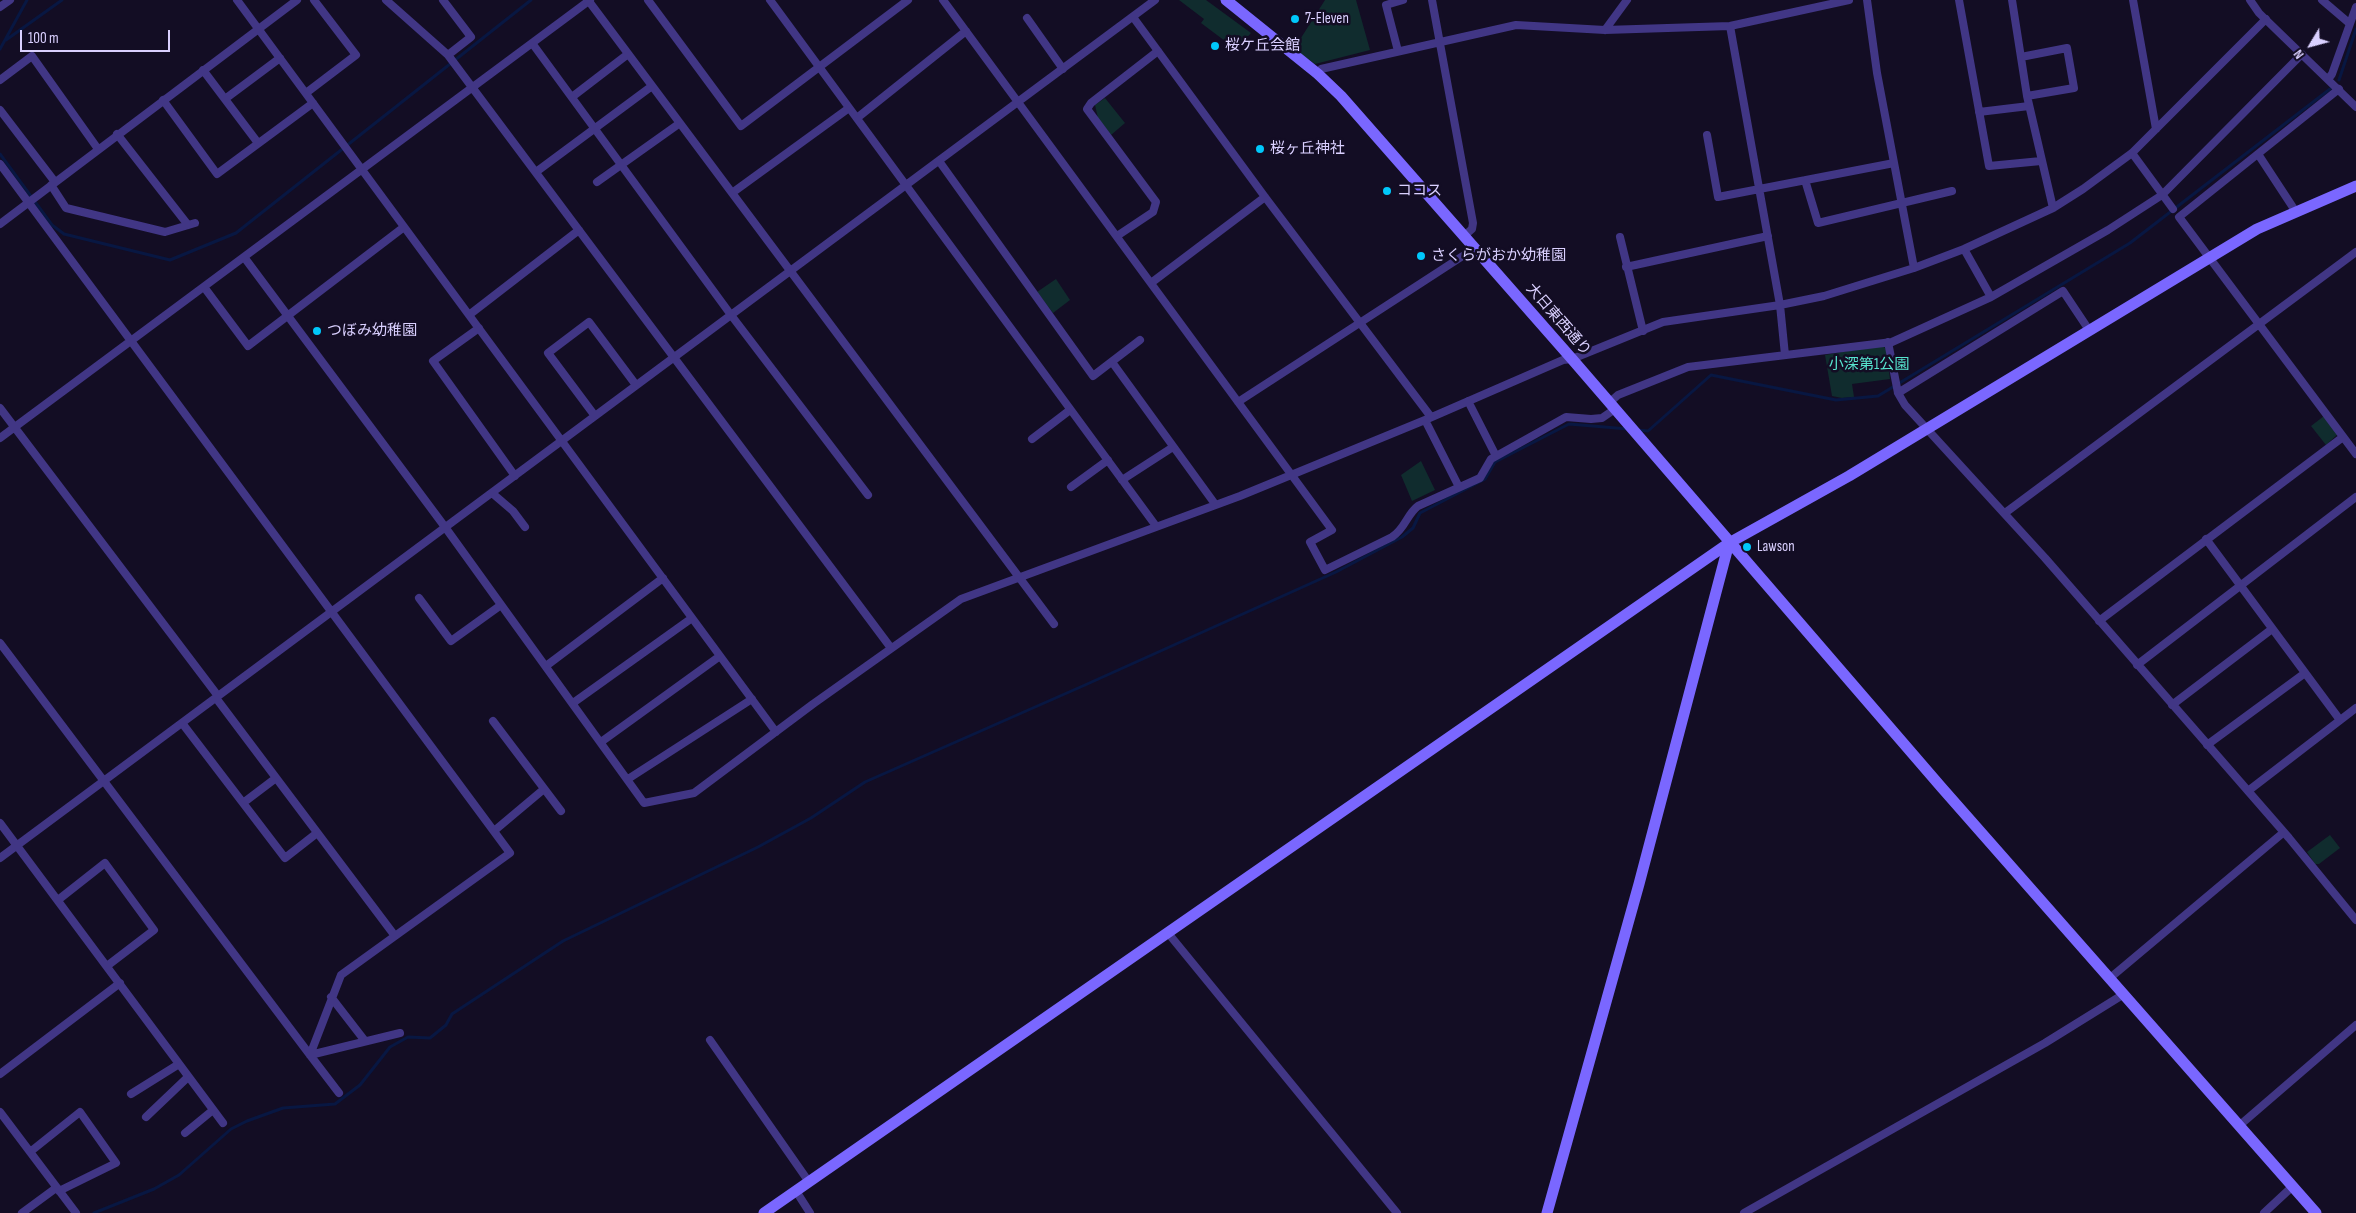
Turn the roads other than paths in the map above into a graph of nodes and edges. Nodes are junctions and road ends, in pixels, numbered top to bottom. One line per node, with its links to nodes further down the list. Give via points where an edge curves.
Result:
1 (10, 0): 24 (street)
2 (237, 0): 31 (street)
3 (297, 0): 31 (street)
4 (314, 0): 52 (street, via 356,55)
5 (386, 0): 40 (street)
6 (443, 0): 40 (street, via 471,37)
7 (589, 0): 35 (street); 38 (street)
8 (648, 0): 43 (street, via 741,126)
9 (770, 0): 43 (street)
10 (908, 0): 43 (street)
11 (943, 0): 33 (street)
12 (1155, 0): 26 (street)
13 (1226, 0): 46 (street, 大日東西通り)
14 (1403, 0): 37 (street, via 1386,5)
15 (1432, 0): 34 (street)
16 (1627, 0): 32 (street)
17 (1849, 0): 30 (street)
18 (1867, 0): 76 (street)
19 (1958, 0): 63 (street)
20 (2012, 0): 41 (street)
21 (2132, 0): 67 (street)
22 (2322, 0): 29 (street)
23 (2253, 1): 28 (street)
24 (0, 6)
25 (2356, 7): 29 (street)
26 (1133, 17): 36 (street); 44 (street)
27 (1027, 18): 44 (street)
28 (2266, 19): 39 (street); 67 (street)
29 (2349, 23): 47 (street)
30 (1730, 26): 32 (street); 86 (street)
31 (258, 29): 42 (street); 45 (street)
32 (1605, 30): 34 (street, via 1516,25)
33 (966, 31): 57 (street); 64 (street)
34 (1440, 41): 37 (street); 100 (street, via 1473,223 1472,229)
35 (532, 43): 50 (street); 54 (street)
36 (1158, 51): 90 (street); 99 (street, via 1087,109 1156,202 1153,212)
37 (1398, 51): 46 (street, via 1321,69)
38 (628, 54): 49 (street); 54 (street)
39 (2302, 54): 47 (street); 89 (street)
40 (448, 55): 50 (street)
41 (2021, 57): 53 (street); 53 (street, via 2067,48 2074,88)
42 (280, 58): 52 (street); 55 (street)
43 (819, 67): 61 (street)
44 (1062, 69): 57 (street)
45 (203, 70): 55 (street); 56 (street)
46 (1318, 74): 100 (street, 大日東西通り)
47 (2328, 78): 51 (street)
48 (0, 80): 71 (street, via 32,56)
49 (652, 86): 65 (street); 66 (street)
50 (472, 87): 79 (street); 80 (street)
51 (2339, 89): 60 (street); 73 (street)
52 (306, 94): 58 (street)
53 (2027, 96): 59 (street)
54 (572, 97): 66 (street)
55 (225, 99): 70 (street)
56 (163, 100): 68 (street); 70 (street, via 217,174)
57 (1018, 102): 74 (street); 99 (street)
58 (313, 103): 70 (street); 79 (street)
59 (2029, 106): 63 (street); 75 (street)
60 (2356, 107)
61 (849, 108): 64 (street); 88 (street)
62 (0, 110): 83 (street)
63 (1979, 112): 75 (street, via 1989,166)
64 (857, 118): 84 (street)
65 (680, 123): 78 (street); 88 (street)
66 (595, 128): 78 (street); 80 (street)
67 (2156, 129): 72 (street)
68 (117, 134): 71 (street); 83 (street, via 191,224 165,232 66,208)
69 (1707, 135): 86 (street, via 1718,197)
70 (258, 143)
71 (98, 149): 83 (street)
72 (2132, 153): 89 (street); 93 (street)
73 (2258, 154): 95 (street); 107 (street, via 2179,217)
74 (939, 161): 84 (street); 129 (street, via 1093,376)
75 (2041, 161): 93 (street)
76 (1894, 163): 81 (street); 92 (street)
77 (0, 164): 91 (street)
78 (621, 165): 82 (street); 116 (street)
79 (362, 169): 97 (street); 106 (street)
80 (536, 172): 98 (street)
81 (1805, 180): 86 (street); 92 (street, via 1818,222)
82 (597, 182)
83 (53, 184): 91 (street)
84 (906, 185): 110 (street); 136 (street)
85 (2356, 186): 95 (street)
86 (1760, 188): 101 (street)
87 (1952, 191): 92 (street)
88 (732, 193): 110 (street)
89 (2162, 195): 94 (street); 113 (street)
90 (1265, 198): 111 (street); 118 (street)
91 (32, 201): 96 (street); 124 (street)
92 (1902, 203): 109 (street)
93 (2053, 208): 104 (street)
94 (2173, 209)
95 (2296, 212): 107 (street, via 2257,229)
96 (0, 224)
97 (404, 227): 115 (street); 117 (street)
98 (579, 230): 115 (street); 127 (street)
99 (1117, 236): 111 (street)
100 (1464, 236): 103 (street, 大日東西通り)
101 (1768, 236): 108 (street); 114 (street)
102 (1620, 237): 108 (street)
103 (1476, 248): 118 (street); 128 (street, 大日東西通り)
104 (1964, 249): 109 (street); 113 (street)
105 (2356, 252): 119 (street)
106 (244, 257): 112 (street); 117 (street)
107 (2208, 258): 119 (street); 121 (street)
108 (1626, 267): 122 (street)
109 (1914, 268): 114 (street, via 1824,296)
110 (790, 271): 116 (street); 164 (street)
111 (1151, 283): 133 (street)
112 (204, 287): 117 (street, via 248,346); 124 (street)
113 (1991, 297): 125 (street)
114 (1780, 305): 122 (street, via 1663,322); 126 (street)
115 (469, 315): 120 (street)
116 (731, 315): 127 (street); 155 (street)
117 (288, 316): 160 (street)
118 (1361, 323): 133 (street); 138 (street)
119 (2258, 324): 141 (street); 158 (street)
120 (478, 328): 144 (street); 150 (street, via 433,361)
121 (2089, 330): 131 (street, via 2063,291); 140 (street)
122 (1643, 331): 128 (street)
123 (1140, 340): 129 (street)
124 (130, 342): 139 (street); 169 (street)
125 (1888, 342): 126 (street); 131 (street)
126 (1785, 355): 134 (street, via 1688,367 1618,395)
127 (674, 357): 130 (street); 175 (street)
128 (1572, 358): 132 (street); 134 (street, 大日東西通り)
129 (1112, 362): 145 (street)
130 (636, 386): 137 (street); 137 (street, via 588,322 548,353)
131 (1898, 392): 140 (street)
132 (1468, 401): 138 (street); 147 (street)
133 (1238, 402): 149 (street)
134 (1613, 406): 147 (street, via 1602,418 1566,417); 163 (street, 大日東西通り)
135 (0, 408): 139 (street)
136 (1070, 410): 143 (street); 148 (street)
137 (595, 416): 144 (street)
138 (1428, 419): 149 (street); 152 (street)
139 (15, 427): 142 (street); 181 (street)
140 (1926, 430): 158 (street); 163 (street)
141 (2343, 437): 146 (street); 162 (street)
142 (0, 438)
143 (1032, 439)
144 (562, 441): 150 (street); 165 (street)
145 (1172, 447): 151 (street); 157 (street)
146 (2356, 454)
147 (1496, 456): 152 (street, via 1480,478)
148 (1108, 460): 151 (street); 153 (street)
149 (1291, 473): 152 (street, via 1332,530 1310,542 1325,570 1392,537 1404,527 1412,510); 157 (street)
150 (515, 476): 154 (street)
151 (1122, 480): 159 (street)
152 (1458, 486)
153 (1071, 487)
154 (492, 493): 160 (street); 161 (street, via 513,511)
155 (868, 495)
156 (2356, 497): 166 (street)
157 (1215, 504): 159 (street)
158 (2005, 513): 171 (street)
159 (1156, 526): 164 (street)
160 (445, 527): 168 (street); 169 (street)
161 (525, 527)
162 (2206, 539): 166 (street); 171 (street)
163 (1729, 543): 207 (street); 210 (street, 大日東西通り); 240 (street, via 1639,884)
164 (1018, 576): 172 (street); 175 (street, via 961,599)
165 (663, 578): 170 (street); 179 (street)
166 (2240, 585): 173 (street); 178 (street)
167 (418, 598): 168 (street, via 451,641)
168 (501, 605): 179 (street)
169 (331, 612): 181 (street); 200 (street)
170 (692, 618): 177 (street); 183 (street)
171 (2099, 621): 178 (street)
172 (1054, 624)
173 (2272, 629): 180 (street); 184 (street)
174 (0, 643): 176 (street)
175 (891, 648): 189 (street)
176 (3, 654): 194 (street)
177 (720, 656): 182 (street); 190 (street)
178 (2138, 665): 184 (street)
179 (546, 666): 183 (street)
180 (2305, 673): 186 (street); 191 (street)
181 (217, 697): 188 (street); 192 (street)
182 (752, 699): 189 (street); 193 (street)
183 (573, 703): 190 (street)
184 (2172, 705): 191 (street)
185 (2356, 708): 186 (street)
186 (2340, 720): 196 (street)
187 (493, 721): 195 (street)
188 (182, 723): 194 (street); 197 (street)
189 (776, 732): 193 (street, via 694,793 644,803)
190 (601, 742): 193 (street)
191 (2207, 745): 196 (street)
192 (276, 778): 197 (street); 201 (street)
193 (628, 779)
194 (104, 781): 203 (street); 218 (street)
195 (544, 789): 198 (street); 200 (street)
196 (2248, 790): 202 (street)
197 (243, 803): 201 (street, via 285,858)
198 (561, 811)
199 (0, 823): 203 (street)
200 (494, 831): 208 (street, via 510,853)
201 (317, 832): 208 (street)
202 (2284, 832): 206 (street); 210 (street)
203 (17, 845): 204 (street); 205 (street)
204 (0, 858)
205 (58, 900): 209 (street); 209 (street, via 105,863 154,930)
206 (2356, 920)
207 (1168, 933): 231 (street); 239 (street)
208 (395, 936): 213 (street, via 341,974)
209 (107, 966): 211 (street)
210 (2110, 978): 212 (street, 大日東西通り)
211 (120, 983): 219 (street); 220 (street)
212 (2124, 994): 228 (street, 大日東西通り); 241 (street, via 2045,1043)
213 (331, 997): 217 (street); 218 (street)
214 (2356, 1025): 228 (street)
215 (400, 1033): 217 (street)
216 (710, 1040): 231 (street)
217 (365, 1041): 218 (street)
218 (310, 1054): 222 (street)
219 (179, 1064): 221 (street); 223 (street)
220 (0, 1074)
221 (188, 1076): 224 (street); 226 (street)
222 (339, 1093)
223 (131, 1094)
224 (213, 1110): 227 (street); 229 (street)
225 (0, 1112): 230 (street)
226 (146, 1117)
227 (223, 1123)
228 (2240, 1125): 232 (street, 大日東西通り)
229 (185, 1133)
230 (30, 1152): 233 (street); 233 (street, via 80,1112 116,1163)
231 (809, 1182): 234 (street)
232 (2293, 1186): 242 (street); 243 (street, 大日東西通り)
233 (58, 1190): 235 (street); 236 (street)
234 (796, 1191): 237 (street); 238 (street)
235 (22, 1213)
236 (76, 1213)
237 (764, 1213)
238 (810, 1213)
239 (1396, 1213)
240 (1547, 1213)
241 (1744, 1213)
242 (2264, 1213)
243 (2316, 1213)

